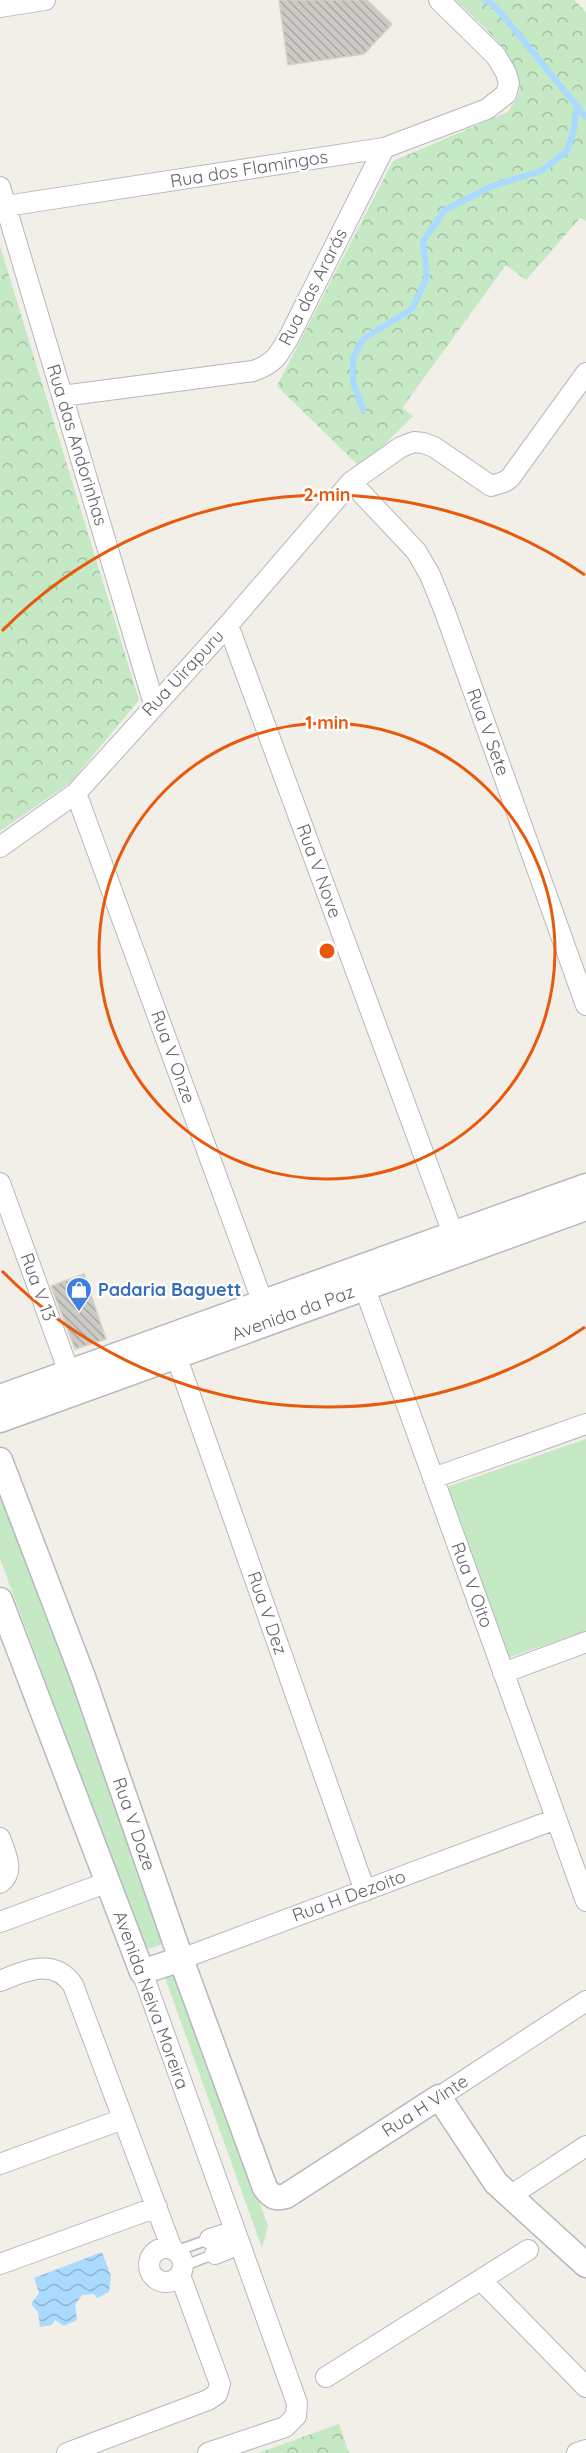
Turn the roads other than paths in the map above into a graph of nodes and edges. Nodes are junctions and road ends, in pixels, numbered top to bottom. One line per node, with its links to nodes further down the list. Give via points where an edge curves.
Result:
1 (45, 0): 3 (street)
2 (440, 0): 4 (street, Rua dos Flamingos, via 496,56 509,83 506,94 487,110)
3 (0, 7)
4 (384, 148): 6 (street, Rua dos Flamingos); 8 (street, Rua das Ararás, via 289,337 277,358 267,366)
5 (0, 187): 6 (street, Rua das Andorinhas)
6 (6, 206): 8 (street, Rua das Andorinhas)
7 (586, 373): 9 (street, Rua Uirapuru, via 504,482 490,486 434,447 414,442)
8 (62, 396): 11 (street, Rua das Andorinhas)
9 (351, 482): 10 (street, Rua Uirapuru); 14 (street, Rua V Sete, via 416,551 430,575)
10 (228, 625): 11 (street, Rua Uirapuru); 19 (street, Rua V Nove)
11 (154, 704): 12 (street, Rua Uirapuru)
12 (76, 793): 13 (street, Rua Uirapuru); 21 (street, Rua V Onze)
13 (0, 847)
14 (579, 965): 15 (street, Rua V Sete)
15 (586, 1005)
16 (0, 1183): 23 (street, Rua V 13)
17 (586, 1186): 19 (street, Avenida da Paz)
18 (586, 1208): 19 (street, Avenida da Paz)
19 (457, 1244): 20 (street, Avenida da Paz)
20 (361, 1278): 21 (street, Avenida da Paz); 28 (street, Rua V Oito)
21 (266, 1312): 22 (street, Avenida da Paz)
22 (172, 1346): 23 (street, Avenida da Paz); 37 (street, Rua V Dez)
23 (72, 1382): 24 (street, Avenida da Paz); 25 (street, Avenida da Paz)
24 (0, 1397)
25 (0, 1420)
26 (586, 1424): 28 (street)
27 (0, 1460): 40 (street, Rua V Doze, via 83,1677)
28 (433, 1478): 32 (street, Rua V Oito)
29 (0, 1602): 30 (street, Avenida Neiva Moreira)
30 (6, 1631): 35 (street, Avenida Neiva Moreira)
31 (586, 1642): 32 (street)
32 (503, 1673): 33 (street, Rua V Oito)
33 (556, 1819): 37 (street, Rua H Dezoito); 38 (street, Rua V Oito)
34 (0, 1838): 36 (street, via 9,1870)
35 (108, 1882): 39 (street); 41 (street, Avenida Neiva Moreira)
36 (0, 1883)
37 (365, 1891): 40 (street, Rua H Dezoito)
38 (586, 1901)
39 (0, 1922)
40 (181, 1959): 41 (street, Rua H Dezoito); 48 (street, Rua V Doze)
41 (142, 1972): 51 (street, Avenida Neiva Moreira)
42 (0, 1981): 45 (street, via 42,1968 52,1968 68,1978)
43 (586, 2001): 44 (street, Rua H Vinte)
44 (439, 2097): 48 (street, Rua H Vinte, via 286,2196 272,2197); 49 (street, via 496,2183)
45 (123, 2119): 47 (street); 50 (street)
46 (586, 2146): 49 (street)
47 (0, 2164)
48 (265, 2188)
49 (510, 2196): 56 (street)
50 (157, 2207): 54 (street); 55 (street)
51 (237, 2237): 52 (street); 62 (street, Avenida Neiva Moreira, via 297,2403 296,2416 285,2427)
52 (212, 2247): 54 (lane); 54 (lane)
53 (528, 2250): 57 (street)
54 (178, 2260): 61 (street, via 220,2384 217,2394)
55 (0, 2264)
56 (586, 2265)
57 (481, 2280): 58 (street); 59 (street)
58 (326, 2377)
59 (586, 2387)
60 (586, 2450): 63 (street)
61 (67, 2453)
62 (208, 2453)
63 (577, 2453)

